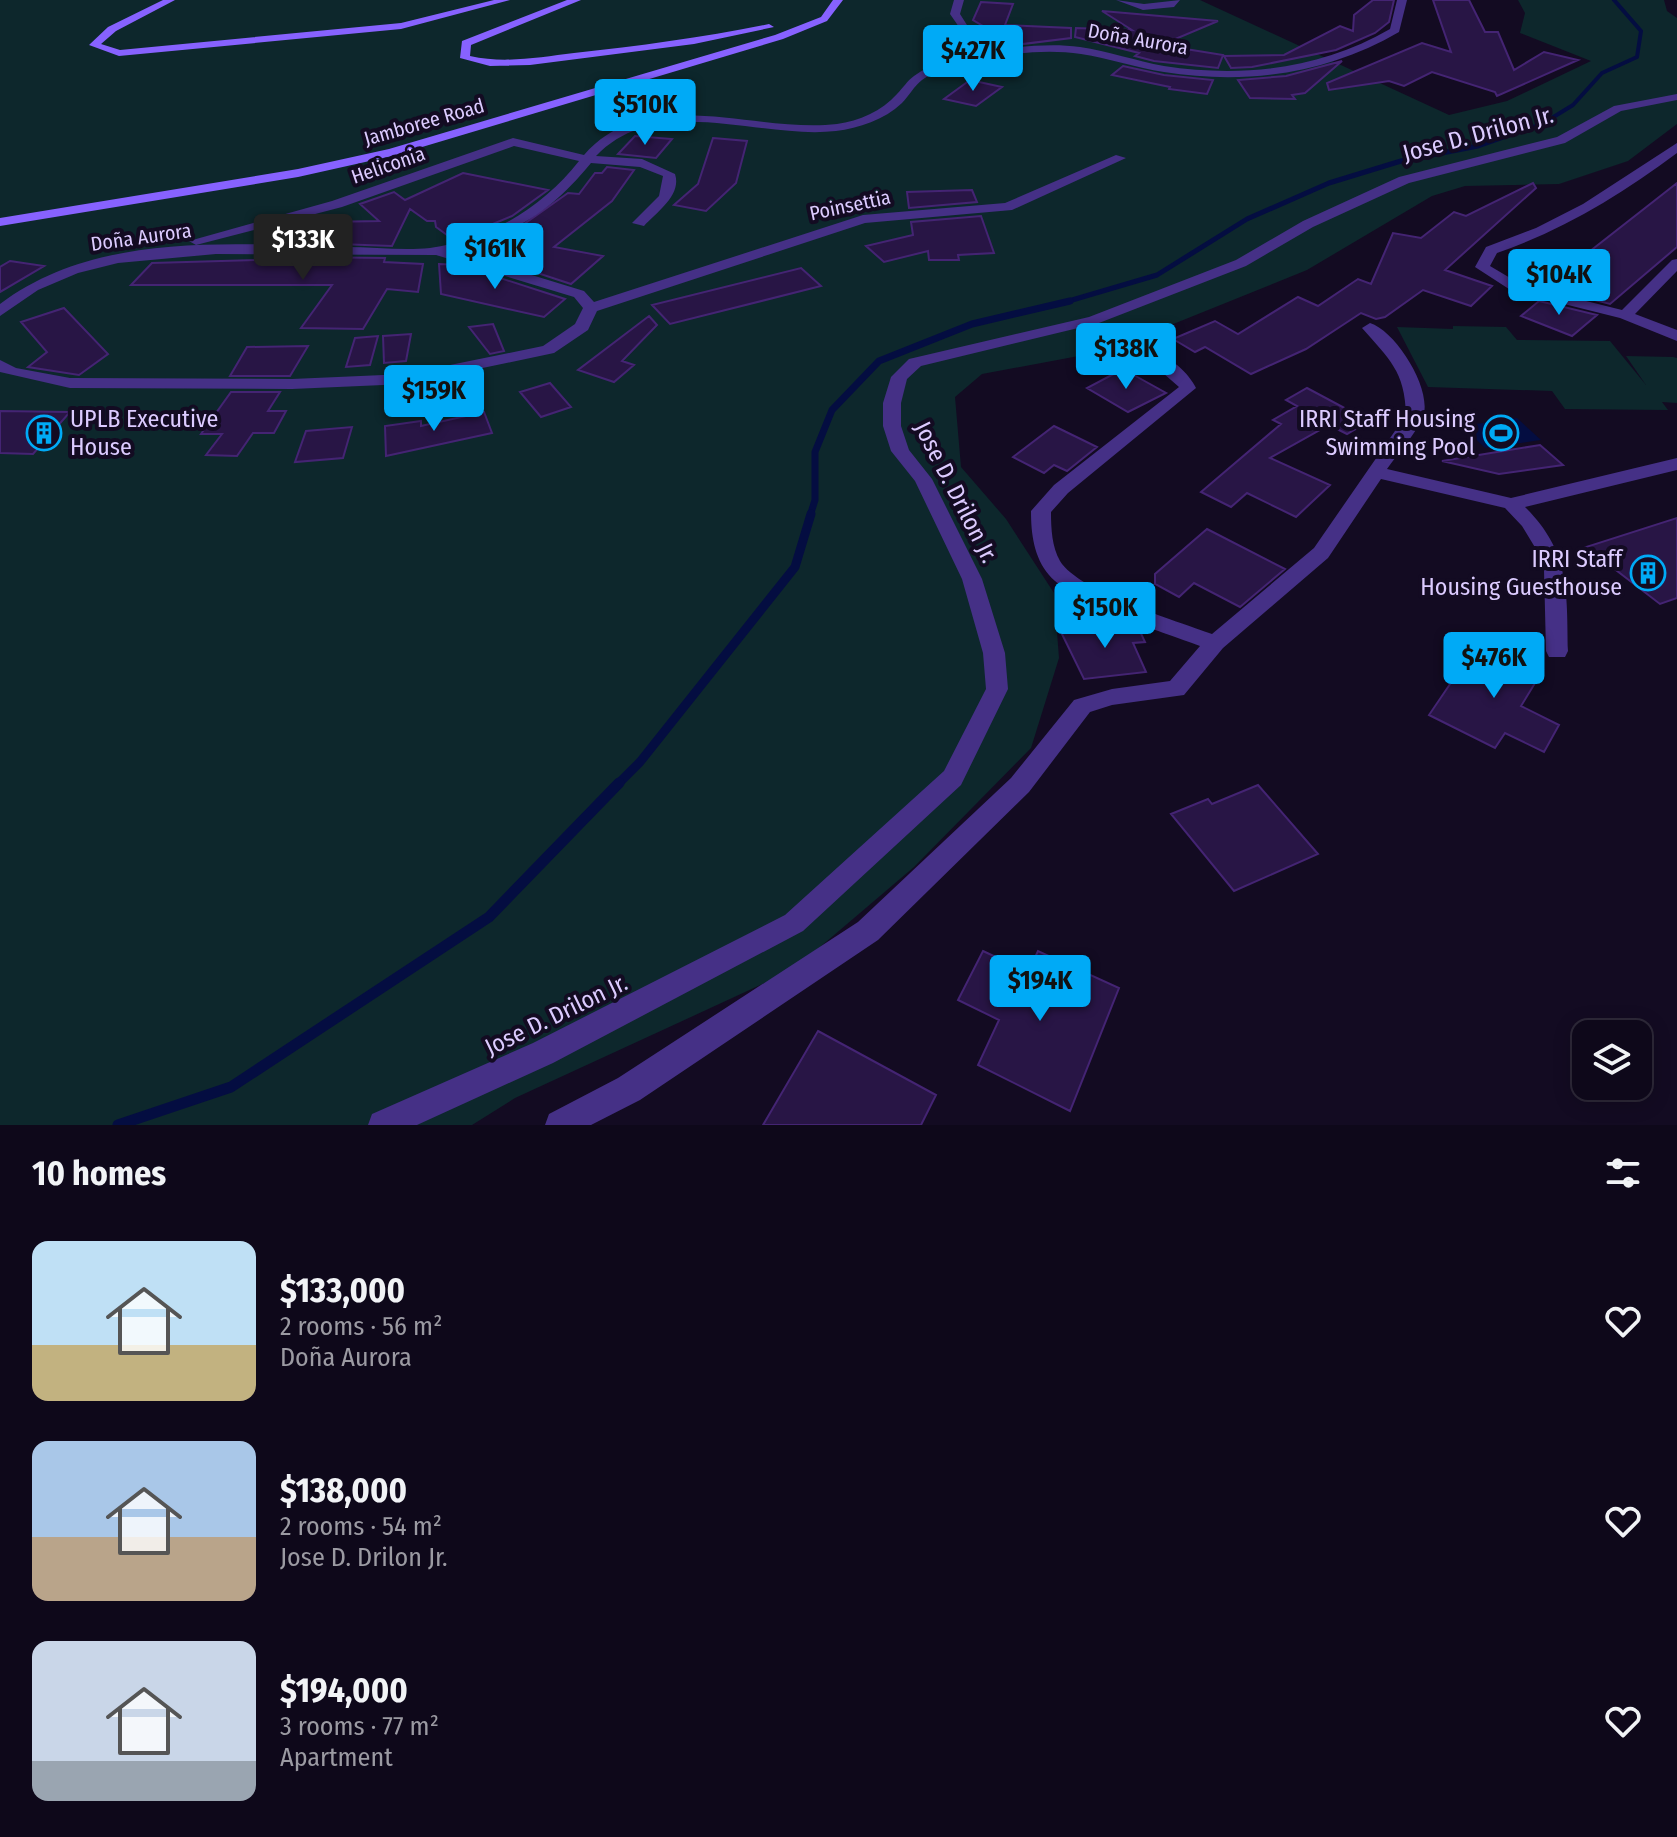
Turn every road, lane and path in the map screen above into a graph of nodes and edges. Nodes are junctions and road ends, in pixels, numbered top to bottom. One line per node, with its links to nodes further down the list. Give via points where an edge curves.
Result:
1 (170, 0): 2 (street, via 112,29 94,45 119,53 331,35 418,24)
2 (505, 0)
3 (576, 0): 9 (street, via 466,43 465,58 498,63 649,49)
4 (838, 0): 9 (street, Jamboree Road)
5 (959, 0): 10 (street, via 955,14)
6 (1121, 0): 7 (street, via 1151,8)
7 (1175, 0)
8 (1402, 0): 10 (street, Doña Aurora, via 1395,30 1384,37 1337,59 1291,70 1230,74 1170,69 1075,50)
9 (827, 13): 15 (street, Jamboree Road, via 824,19 779,37 392,152 298,173)
10 (985, 54): 14 (street, Doña Aurora, via 918,79 878,116 858,123 814,130 657,121 632,126)
11 (1677, 97): 32 (street, Jose D. Drilon Jr., via 1618,108 1561,140 1404,180 1308,224 1241,263 1094,320 915,362 899,377 892,426 900,451 923,479 972,579 994,653 997,689 953,778 794,923 543,1053)
12 (1677, 147): 22 (street, via 1597,205 1538,235 1491,250 1482,267 1517,288)
13 (1120, 158): 20 (street, Poinsettia, via 1007,207 863,219)
14 (584, 159): 16 (street, Heliconia, via 642,163 669,174 665,197); 17 (street, Doña Aurora, via 560,193 541,206); 18 (street, Heliconia, via 513,142 337,204)
15 (0, 222)
16 (639, 223)
17 (438, 251): 18 (street, Doña Aurora); 20 (street, via 579,294)
18 (157, 253): 21 (street, Doña Aurora, via 48,278)
19 (1677, 263): 22 (street)
20 (591, 308): 26 (street, via 582,327 548,350 406,379 70,383 11,372)
21 (0, 311)
22 (1625, 315): 24 (street)
23 (1370, 328): 28 (street, via 1387,341 1415,392 1415,415)
24 (1677, 336)
25 (1154, 357): 30 (street, via 1188,388 1061,489 1041,511 1041,541 1057,573 1084,590)
26 (0, 365)
27 (1677, 464): 29 (street)
28 (1375, 472): 29 (street); 30 (street, via 1321,553)
29 (1511, 504): 31 (street, via 1538,527 1555,565)
30 (1215, 643): 33 (street, via 1176,689 1082,706 1020,785 868,931 629,1089)
31 (1557, 651)
32 (383, 1125)
33 (560, 1125)

